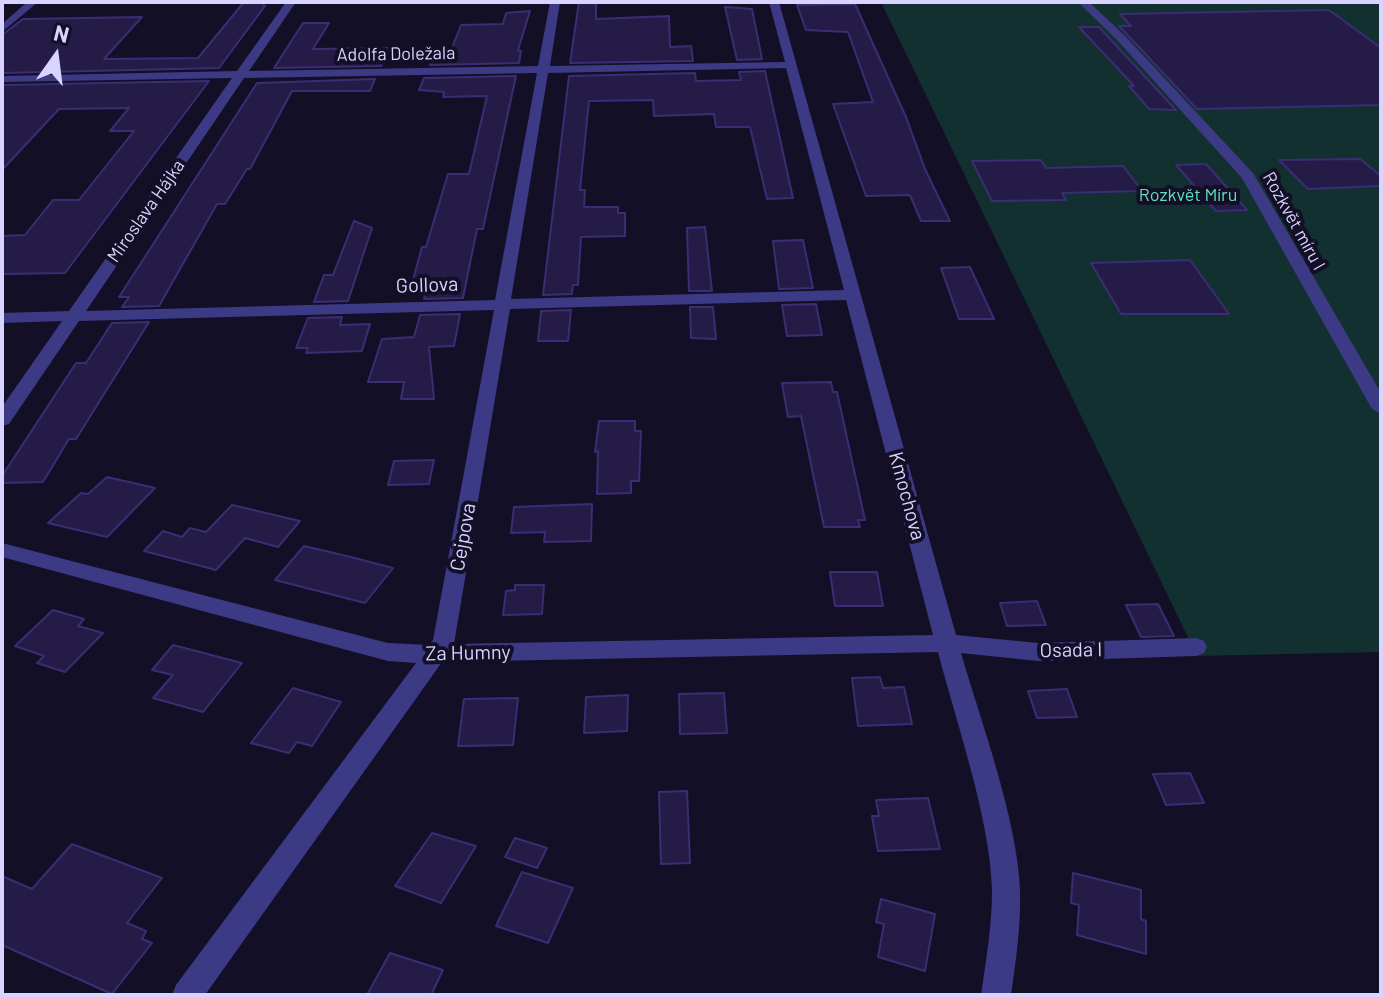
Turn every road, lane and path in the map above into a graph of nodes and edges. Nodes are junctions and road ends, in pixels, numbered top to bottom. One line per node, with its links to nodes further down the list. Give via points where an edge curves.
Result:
1 (33, 2): 6 (street)
2 (291, 2): 9 (street, Miroslava Hájka)
3 (555, 2): 8 (street, Cejpova)
4 (774, 2): 7 (street, Kmochova)
5 (1083, 2): 15 (street, Rozkvět míru I, via 1248,176)
6 (2, 29)
7 (791, 65): 8 (street, Adolfa Doležala); 11 (street, Kmochova)
8 (543, 69): 9 (street, Adolfa Doležala); 12 (street, Cejpova)
9 (241, 75): 10 (street, Adolfa Doležala); 13 (street, Miroslava Hájka)
10 (2, 79)
11 (853, 295): 12 (street, Gollova); 18 (street, Kmochova)
12 (503, 305): 13 (street, Gollova); 20 (street, Cejpova, via 447,630)
13 (72, 317): 14 (street, Gollova); 16 (street, Miroslava Hájka)
14 (2, 318)
15 (1381, 409)
16 (2, 420)
17 (2, 550): 20 (street, Za Humny, via 388,652)
18 (947, 643): 19 (street, Osada I, via 1038,652); 20 (street, Za Humny); 22 (street, Kmochova, via 995,821 1006,888)
19 (1196, 647)
20 (438, 653): 21 (street, Cejpova)
21 (187, 995)
22 (996, 995)

